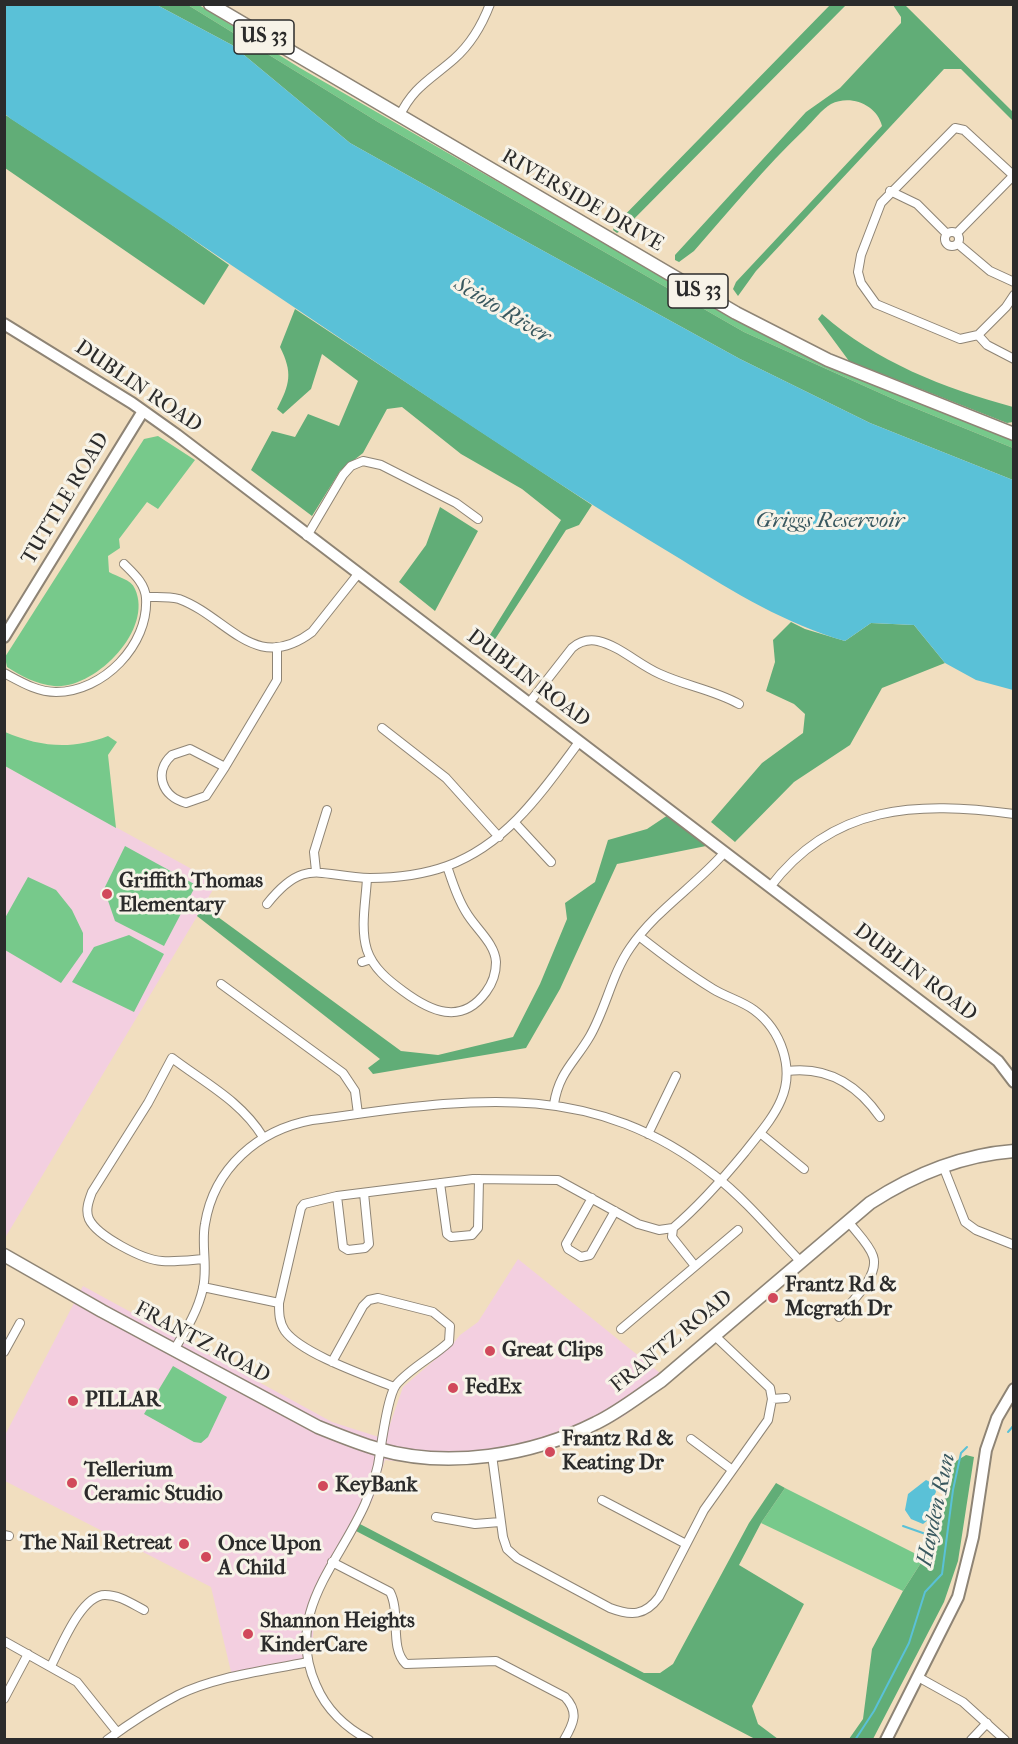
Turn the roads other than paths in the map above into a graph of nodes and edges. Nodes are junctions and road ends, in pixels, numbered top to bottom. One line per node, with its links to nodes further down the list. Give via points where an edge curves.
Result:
1 (210, 4): 3 (main road, RIVERSIDE DRIVE / US 33)
2 (490, 4): 3 (street, via 468,44 418,87)
3 (399, 117): 15 (main road, RIVERSIDE DRIVE / US 33, via 736,313 828,360)
4 (1013, 176): 5 (street, via 959,127); 6 (street)
5 (890, 191): 7 (street, via 917,204); 12 (street, via 881,203 861,255 861,283 876,304 960,339)
6 (957, 233): 7 (street); 8 (street)
7 (947, 234): 8 (street, via 947,244)
8 (958, 244): 9 (street, via 990,271)
9 (1014, 282)
10 (1014, 295): 12 (street)
11 (4, 324): 14 (main road, DUBLIN ROAD)
12 (978, 335): 13 (street, via 987,345)
13 (1014, 359)
14 (143, 411): 17 (main road, DUBLIN ROAD); 21 (main road, TUTTLE ROAD)
15 (1014, 434)
16 (478, 519): 17 (street, via 456,503 381,465 363,461 343,475)
17 (308, 536): 19 (main road, DUBLIN ROAD)
18 (124, 564): 20 (street, via 137,576)
19 (358, 574): 22 (street, via 312,632); 24 (main road, DUBLIN ROAD)
20 (146, 597): 22 (street, via 181,600 243,640); 23 (street, via 133,646 98,680 56,692 32,687)
21 (4, 637)
22 (278, 647): 28 (street, via 277,680)
23 (4, 673)
24 (529, 704): 25 (street, via 572,648 591,640 615,648 658,674 718,693); 27 (main road, DUBLIN ROAD)
25 (739, 704)
26 (382, 728): 32 (street, via 446,778)
27 (579, 742): 31 (street); 33 (main road, DUBLIN ROAD)
28 (225, 767): 28 (street, via 202,753 184,749 167,759 161,780 172,798 193,802 206,796)
29 (327, 810): 36 (street, via 314,852)
30 (1014, 814): 38 (street, via 933,808 872,815 837,828 807,847)
31 (515, 823): 32 (street); 34 (street)
32 (499, 837): 35 (street)
33 (724, 853): 38 (main road, DUBLIN ROAD); 40 (street)
34 (551, 862)
35 (447, 866): 37 (street, via 397,877); 41 (street, via 464,910 494,953 495,972 482,997 459,1011 436,1011 394,984)
36 (316, 871): 37 (street); 39 (street, via 287,882)
37 (367, 878): 41 (street, via 365,940)
38 (770, 887): 46 (main road, DUBLIN ROAD, via 998,1061)
39 (267, 904)
40 (639, 936): 44 (street, via 672,962 758,1014 777,1037); 47 (street, via 620,965 594,1029 560,1078)
41 (371, 959): 42 (street)
42 (362, 962)
43 (221, 984): 48 (street, via 343,1073 355,1091)
44 (786, 1071): 49 (street, via 822,1071 837,1077 868,1100); 50 (street, via 781,1100)
45 (675, 1076): 51 (street)
46 (1014, 1082)
47 (554, 1104): 48 (street, via 486,1100); 51 (street, via 583,1110)
48 (358, 1114): 52 (street, via 296,1123)
49 (880, 1117)
50 (760, 1133): 55 (street); 57 (street)
51 (648, 1134): 57 (street)
52 (263, 1137): 68 (street, via 232,1163 216,1188 205,1224); 68 (street, via 237,1105 172,1058 92,1192 88,1218 97,1230 139,1255 160,1261)
53 (1014, 1152): 54 (main road, FRANTZ ROAD)
54 (943, 1166): 63 (main road, FRANTZ ROAD, via 892,1189); 66 (street, via 966,1222)
55 (804, 1169)
56 (480, 1179): 58 (street); 58 (street, via 478,1228 472,1235 447,1234); 61 (street, via 558,1180)
57 (722, 1181): 64 (street); 69 (street)
58 (440, 1183): 59 (street)
59 (364, 1193): 60 (street); 60 (street, via 369,1244 348,1250 344,1247)
60 (337, 1196): 72 (street, via 301,1208)
61 (592, 1198): 62 (street); 62 (street, via 566,1244 568,1250 585,1258 591,1255)
62 (615, 1211): 64 (street, via 638,1224 659,1230)
63 (848, 1221): 69 (main road, FRANTZ ROAD); 73 (street, via 870,1251 874,1265 869,1278)
64 (673, 1228): 70 (street, via 672,1237)
65 (738, 1230): 70 (street)
66 (1014, 1245)
67 (4, 1255): 77 (main road, FRANTZ ROAD)
68 (204, 1259): 71 (street)
69 (801, 1262): 76 (main road, FRANTZ ROAD)
70 (695, 1266): 75 (street)
71 (203, 1287): 72 (street); 77 (street, via 190,1323)
72 (279, 1303): 79 (street, via 284,1330)
73 (839, 1317)
74 (21, 1323): 78 (street)
75 (621, 1329)
76 (714, 1335): 83 (street, via 763,1380); 86 (main road, FRANTZ ROAD, via 661,1381 596,1423 546,1443)
77 (174, 1350): 85 (main road, FRANTZ ROAD, via 318,1427)
78 (4, 1352)
79 (332, 1362): 80 (street); 80 (street, via 369,1300 378,1298 434,1312 450,1326 449,1342)
80 (394, 1387): 85 (street)
81 (1014, 1389): 98 (main road, via 997,1418 986,1450 973,1537 958,1597)
82 (786, 1398): 83 (street)
83 (772, 1399): 87 (street, via 768,1420)
84 (691, 1439): 87 (street)
85 (380, 1450): 86 (main road, FRANTZ ROAD, via 440,1458); 92 (street, via 366,1502)
86 (492, 1455): 90 (street)
87 (731, 1469): 91 (street)
88 (602, 1500): 91 (street)
89 (436, 1517): 90 (street, via 475,1524)
90 (500, 1522): 91 (street, via 507,1549 517,1558 624,1613 640,1614 651,1608)
91 (686, 1544)
92 (332, 1562): 96 (street, via 310,1608 306,1625); 104 (street, via 390,1592 399,1652 406,1664 496,1661 572,1704 573,1724)
93 (144, 1610): 97 (street, via 122,1598 106,1595 92,1599 81,1611)
94 (4, 1641): 95 (street)
95 (28, 1654): 97 (street); 99 (street)
96 (308, 1662): 101 (street, via 222,1680 179,1694); 103 (street, via 326,1703 351,1729)
97 (51, 1666): 101 (street, via 81,1685)
98 (918, 1677): 100 (street, via 963,1702); 105 (main road)
99 (4, 1699)
100 (987, 1723): 106 (street); 107 (street)
101 (117, 1732): 102 (street)
102 (107, 1740)
103 (369, 1740)
104 (564, 1740)
105 (886, 1740)
106 (971, 1740)
107 (1005, 1740)

